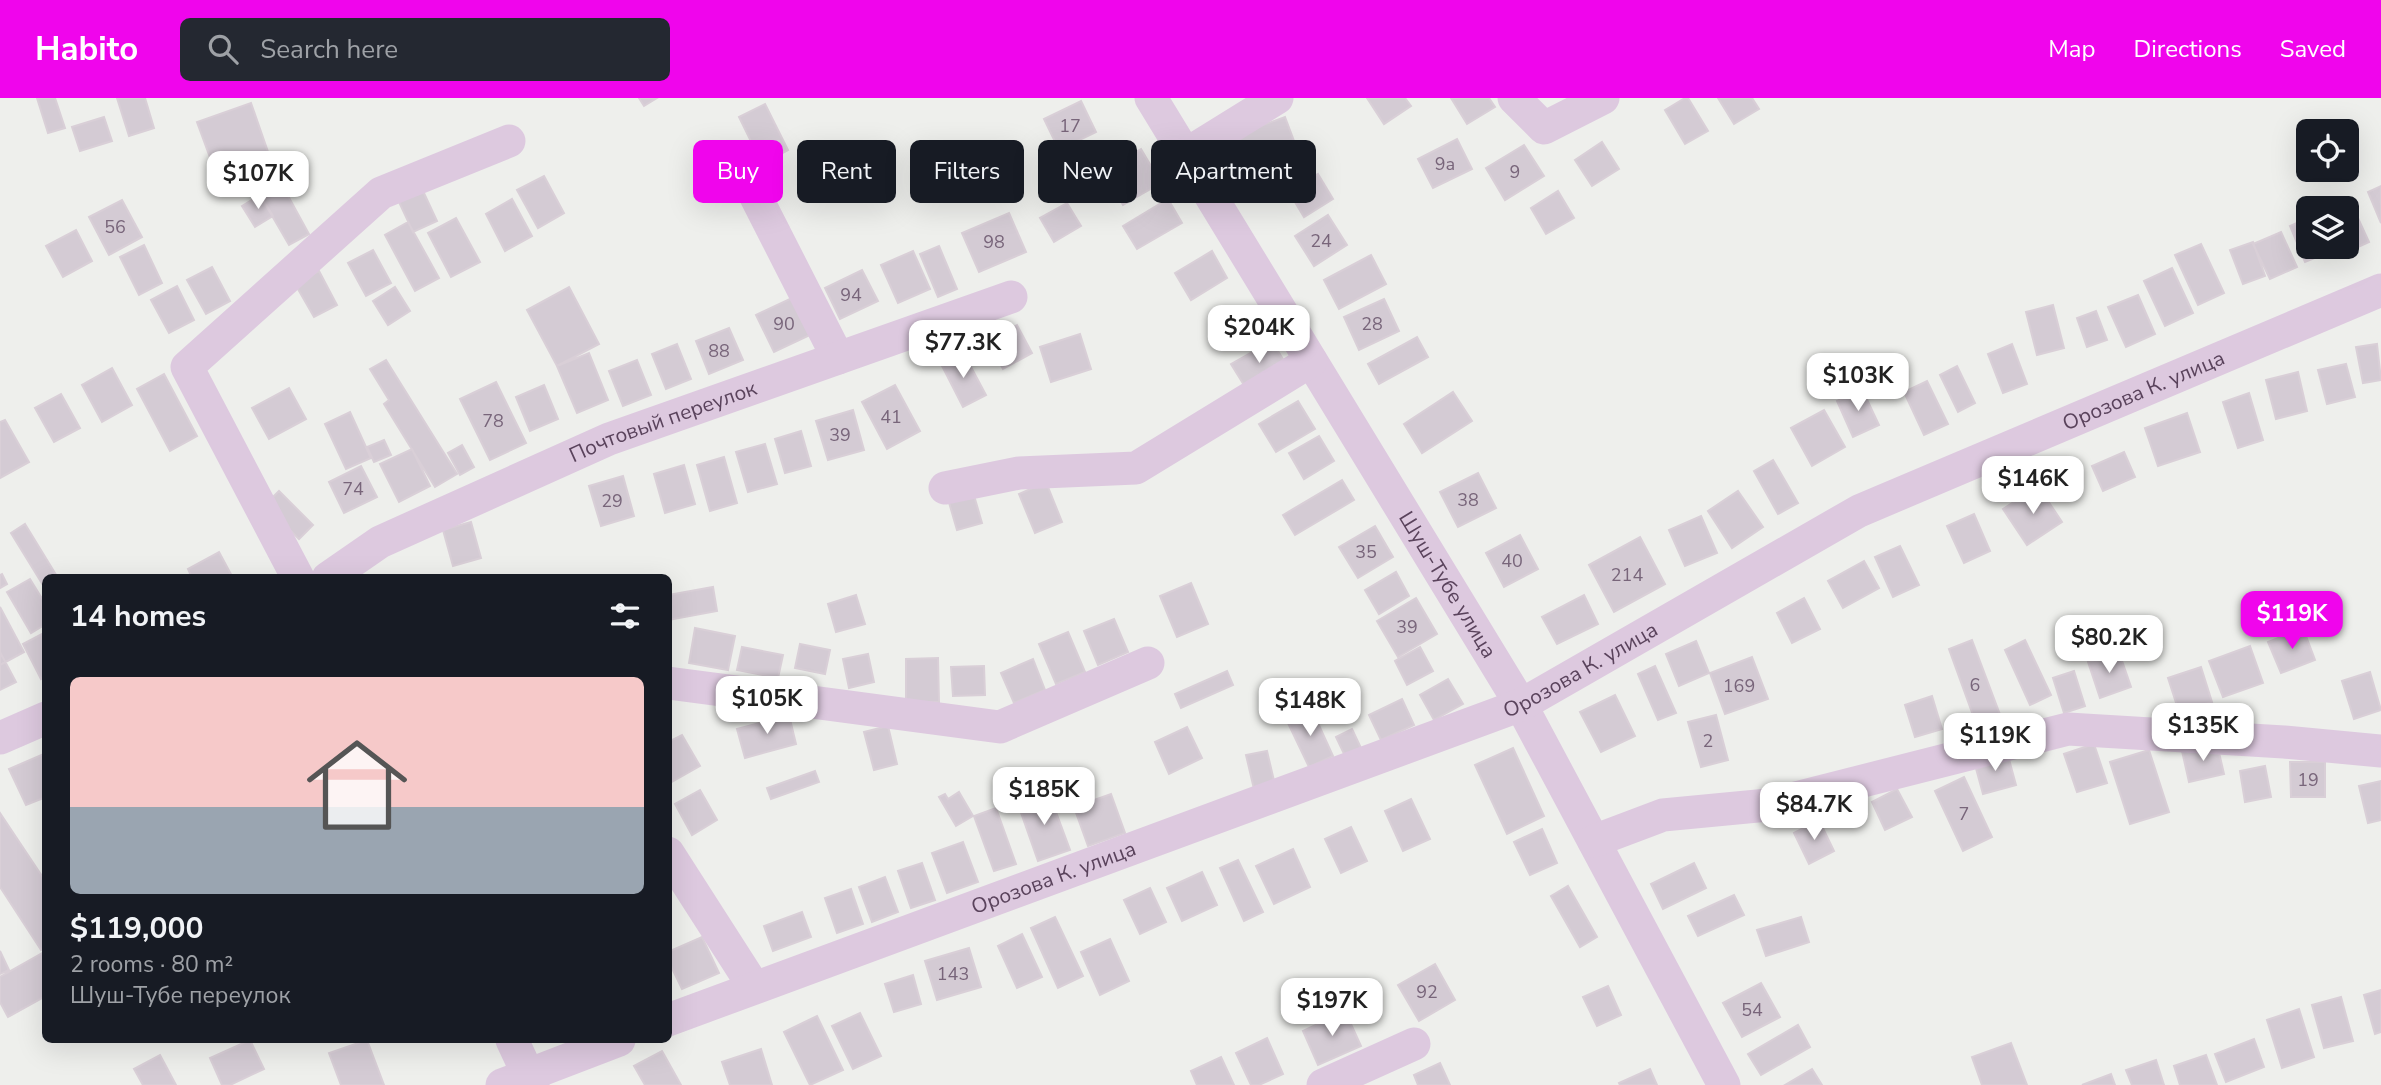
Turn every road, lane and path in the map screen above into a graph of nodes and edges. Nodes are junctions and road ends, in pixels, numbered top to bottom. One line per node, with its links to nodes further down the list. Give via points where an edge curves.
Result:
1 (1151, 98): 5 (street, Шуш-Тубе улица)
2 (1277, 98): 6 (street)
3 (1514, 98): 4 (street, via 1544,128)
4 (1604, 98)
5 (1176, 140)
6 (1209, 140)
7 (509, 141): 15 (street, via 381,193 187,368)
8 (759, 203): 12 (street)
9 (1214, 203): 13 (street, Шуш-Тубе улица)
10 (2381, 290): 19 (street, Орозова К. улица, via 1859,511)
11 (1011, 297): 12 (street, Почтовый переулок)
12 (838, 358): 16 (street, Почтовый переулок, via 609,439 380,542)
13 (1311, 361): 14 (street, via 1136,468 1019,473); 19 (street, Шуш-Тубе улица)
14 (945, 488)
15 (296, 574)
16 (334, 574)
17 (1148, 663): 18 (street, via 1000,727)
18 (672, 683)
19 (1521, 705): 23 (street, Шуш-Тубе улица); 25 (street, Орозова К. улица)
20 (42, 720): 21 (street)
21 (0, 738)
22 (2381, 751): 23 (street, via 2068,729 1768,805 1662,815)
23 (1594, 841): 32 (street, Шуш-Тубе улица)
24 (672, 859): 25 (street)
25 (754, 986): 26 (street, Орозова К. улица)
26 (672, 1018)
27 (513, 1043): 30 (street)
28 (612, 1043): 30 (street)
29 (1414, 1044): 31 (street)
30 (521, 1082)
31 (1324, 1085)
32 (1724, 1085)

